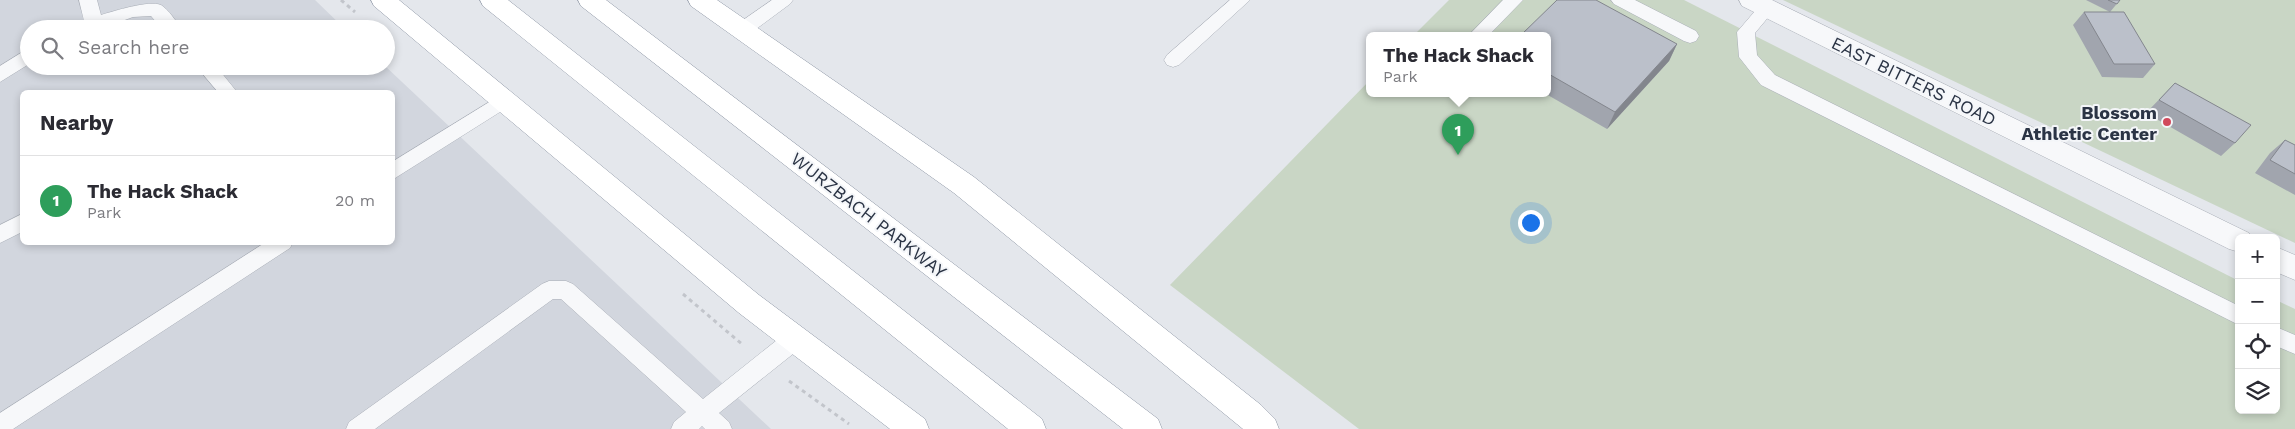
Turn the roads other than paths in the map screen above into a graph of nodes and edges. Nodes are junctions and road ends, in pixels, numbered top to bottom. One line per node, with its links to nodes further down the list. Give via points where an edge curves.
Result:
1 (88, 0): 11 (lane)
2 (383, 0): 22 (highway)
3 (492, 0): 40 (highway)
4 (590, 0): 41 (highway, WURZBACH PARKWAY)
5 (700, 0): 14 (highway)
6 (784, 0): 14 (lane)
7 (1241, 0): 17 (lane)
8 (1514, 0): 15 (lane)
9 (1620, 0): 16 (lane)
10 (1759, 4): 26 (street, EAST BITTERS ROAD); 30 (lane, via 1746,32 1748,57 1768,80)
11 (88, 20)
12 (104, 20): 13 (lane, via 132,10 155,9)
13 (164, 20)
14 (742, 30): 42 (highway, via 964,185)
15 (1481, 32)
16 (1690, 36)
17 (1173, 60)
18 (20, 62): 20 (lane)
19 (213, 75): 21 (lane)
20 (0, 76)
21 (226, 90)
22 (504, 100): 23 (lane); 32 (highway)
23 (395, 170)
24 (20, 223): 25 (lane)
25 (0, 235)
26 (2235, 239)
27 (278, 245): 35 (lane)
28 (2280, 261): 29 (street)
29 (2295, 268)
30 (2235, 314)
31 (2280, 338): 33 (lane)
32 (795, 339): 34 (lane); 39 (highway)
33 (2295, 345)
34 (702, 413): 36 (lane, via 566,290 550,290); 37 (lane); 38 (lane)
35 (0, 425)
36 (357, 429)
37 (682, 429)
38 (721, 429)
39 (914, 429)
40 (1031, 429)
41 (1147, 429)
42 (1264, 429)

